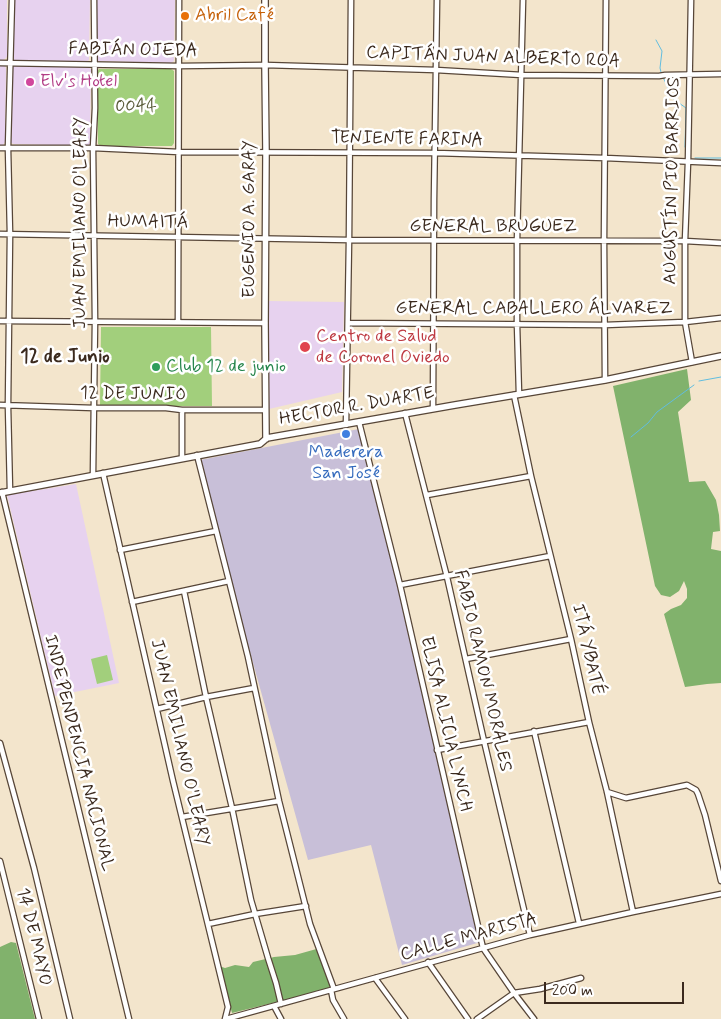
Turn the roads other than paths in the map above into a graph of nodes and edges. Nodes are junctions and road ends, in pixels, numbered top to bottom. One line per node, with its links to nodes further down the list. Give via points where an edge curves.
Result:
1 (12, 0): 11 (street)
2 (94, 0): 12 (street, JUAN EMILIANO O'LEARY)
3 (179, 0): 14 (street)
4 (265, 0): 13 (street, EUGENIO A. GARAY)
5 (351, 0): 15 (street)
6 (437, 0): 16 (street)
7 (523, 0): 19 (street, ITÁ YBATÉ)
8 (606, 0): 20 (street)
9 (691, 0): 17 (street, AUGUSTÍN PIO BARRIOS)
10 (0, 63): 11 (street, FABIÁN OJEDA)
11 (10, 63): 12 (street, FABIÁN OJEDA); 22 (street)
12 (94, 65): 14 (street, FABIÁN OJEDA); 23 (street, JUAN EMILIANO O'LEARY)
13 (265, 65): 14 (street, FABIÁN OJEDA); 15 (street, CAPITÁN JUAN ALBERTO ROA); 25 (street, EUGENIO A. GARAY)
14 (179, 66): 24 (street)
15 (350, 68): 16 (street, CAPITÁN JUAN ALBERTO ROA); 26 (street)
16 (436, 70): 19 (street, CAPITÁN JUAN ALBERTO ROA); 27 (street)
17 (690, 74): 18 (street, CAPITÁN JUAN ALBERTO ROA); 20 (street, CAPITÁN JUAN ALBERTO ROA); 30 (street, AUGUSTÍN PIO BARRIOS)
18 (721, 74)
19 (522, 75): 20 (street, CAPITÁN JUAN ALBERTO ROA); 28 (street, ITÁ YBATÉ)
20 (605, 76): 29 (street)
21 (0, 148): 22 (street, TENIENTE FARINA)
22 (8, 148): 23 (street, TENIENTE FARINA); 33 (street)
23 (93, 148): 24 (street, TENIENTE FARINA); 34 (street, JUAN EMILIANO O'LEARY)
24 (179, 152): 25 (street, TENIENTE FARINA); 35 (street)
25 (266, 153): 26 (street, TENIENTE FARINA); 36 (street, EUGENIO A. GARAY)
26 (350, 154): 27 (street, TENIENTE FARINA); 37 (street)
27 (435, 154): 28 (street, TENIENTE FARINA); 38 (street)
28 (520, 156): 29 (street, TENIENTE FARINA); 39 (street, ITÁ YBATÉ)
29 (605, 158): 30 (street, TENIENTE FARINA); 41 (street)
30 (688, 162): 31 (street, TENIENTE FARINA); 40 (street, AUGUSTÍN PIO BARRIOS)
31 (721, 163)
32 (0, 234): 33 (street, HUMAITÁ)
33 (10, 234): 34 (street, HUMAITÁ); 45 (street)
34 (94, 235): 35 (street, HUMAITÁ); 46 (street, JUAN EMILIANO O'LEARY)
35 (178, 237): 36 (street, HUMAITÁ); 47 (street)
36 (266, 239): 37 (street, GENERAL BRUGUEZ); 49 (street, EUGENIO A. GARAY)
37 (349, 240): 38 (street, GENERAL BRUGUEZ); 50 (street)
38 (434, 240): 39 (street, GENERAL BRUGUEZ); 51 (street)
39 (517, 241): 41 (street, GENERAL BRUGUEZ); 52 (street, ITÁ YBATÉ)
40 (685, 241): 41 (street, GENERAL BRUGUEZ); 42 (street, GENERAL BRUGUEZ); 48 (street, AUGUSTÍN PIO BARRIOS)
41 (604, 242): 53 (street)
42 (721, 243)
43 (721, 318): 48 (street, GENERAL CABALLERO ÁLVAREZ)
44 (0, 321): 45 (street)
45 (9, 321): 46 (street); 59 (street)
46 (95, 321): 47 (street); 60 (street, JUAN EMILIANO O'LEARY)
47 (178, 322): 49 (street)
48 (685, 322): 53 (street, GENERAL CABALLERO ÁLVAREZ); 55 (street, AUGUSTÍN PIO BARRIOS)
49 (265, 323): 63 (street, EUGENIO A. GARAY)
50 (348, 323): 51 (street, GENERAL CABALLERO ÁLVAREZ); 66 (street)
51 (434, 324): 52 (street, GENERAL CABALLERO ÁLVAREZ); 61 (street)
52 (517, 324): 53 (street, GENERAL CABALLERO ÁLVAREZ); 57 (street, ITÁ YBATÉ)
53 (605, 325): 56 (street)
54 (721, 356): 55 (street, HECTOR R. DUARTE)
55 (692, 362): 56 (street, HECTOR R. DUARTE)
56 (605, 380): 57 (street, HECTOR R. DUARTE)
57 (517, 394): 61 (street, HECTOR R. DUARTE); 72 (street, ITÁ YBATÉ)
58 (0, 406): 59 (street, 12 DE JUNIO)
59 (8, 406): 60 (street, 12 DE JUNIO); 73 (street)
60 (94, 408): 62 (street, 12 DE JUNIO); 71 (street, JUAN EMILIANO O'LEARY)
61 (433, 408): 64 (street, HECTOR R. DUARTE)
62 (182, 410): 63 (street, 12 DE JUNIO); 69 (street)
63 (265, 410): 67 (street, EUGENIO A. GARAY)
64 (405, 413): 65 (street, HECTOR R. DUARTE); 75 (street, FABIO RAMON MORALES)
65 (359, 422): 66 (street, HECTOR R. DUARTE); 81 (street, ELISA ALICIA LYNCH)
66 (346, 425): 67 (street, HECTOR R. DUARTE)
67 (266, 439): 68 (street, HECTOR R. DUARTE, via 260,444)
68 (197, 456): 69 (street, HECTOR R. DUARTE); 76 (street)
69 (182, 458): 70 (street, HECTOR R. DUARTE)
70 (103, 473): 71 (street, HECTOR R. DUARTE); 77 (street, JUAN EMILIANO O'LEARY)
71 (93, 475): 73 (street, HECTOR R. DUARTE)
72 (531, 476): 75 (street); 78 (street, ITÁ YBATÉ)
73 (10, 491): 74 (street, HECTOR R. DUARTE)
74 (1, 493): 117 (street, INDEPENDENCIA NACIONAL)
75 (426, 495): 79 (street, FABIO RAMON MORALES)
76 (216, 531): 77 (street); 80 (street)
77 (120, 550): 83 (street, JUAN EMILIANO O'LEARY)
78 (550, 556): 79 (street); 84 (street, ITÁ YBATÉ)
79 (447, 577): 81 (street); 85 (street, FABIO RAMON MORALES)
80 (228, 581): 82 (street); 86 (street)
81 (400, 585): 93 (street, ELISA ALICIA LYNCH)
82 (184, 591): 83 (street); 87 (street)
83 (132, 602): 88 (street, JUAN EMILIANO O'LEARY)
84 (571, 638): 85 (street); 89 (street, ITÁ YBATÉ)
85 (466, 659): 91 (street, FABIO RAMON MORALES)
86 (254, 688): 87 (street); 95 (street)
87 (206, 697): 88 (street); 96 (street)
88 (157, 709): 97 (street, JUAN EMILIANO O'LEARY)
89 (589, 722): 90 (street); 94 (street, ITÁ YBATÉ)
90 (534, 732): 91 (street); 105 (street)
91 (484, 741): 93 (street); 106 (street, FABIO RAMON MORALES)
92 (0, 743): 116 (street)
93 (437, 750): 107 (street, ELISA ALICIA LYNCH)
94 (607, 792): 99 (street, via 626,798 687,785 696,790); 102 (street, ITÁ YBATÉ)
95 (279, 800): 96 (street); 101 (street)
96 (232, 808): 97 (street); 103 (street)
97 (182, 817): 104 (street, JUAN EMILIANO O'LEARY)
98 (0, 861): 115 (street, 14 DE MAYO)
99 (721, 881)
100 (721, 894): 102 (street, CALLE MARISTA)
101 (306, 906): 103 (street); 111 (street)
102 (633, 912): 105 (street, CALLE MARISTA)
103 (255, 914): 104 (street); 113 (street)
104 (208, 924): 118 (street, JUAN EMILIANO O'LEARY, via 228,1007)
105 (579, 924): 106 (street, CALLE MARISTA)
106 (530, 935): 107 (street, CALLE MARISTA)
107 (484, 948): 108 (street, CALLE MARISTA); 112 (street, ELISA ALICIA LYNCH)
108 (428, 962): 109 (street, CALLE MARISTA); 122 (street)
109 (375, 978): 111 (street, CALLE MARISTA); 121 (street)
110 (581, 978): 112 (street, via 540,990)
111 (332, 989): 113 (street, CALLE MARISTA); 120 (street, via 333,1000)
112 (514, 993): 123 (street); 124 (street, ELISA ALICIA LYNCH)
113 (280, 1004): 114 (street, CALLE MARISTA)
114 (274, 1006): 118 (street, CALLE MARISTA); 119 (street)
115 (39, 1019)
116 (70, 1019)
117 (128, 1019)
118 (226, 1019)
119 (281, 1019)
120 (344, 1019)
121 (405, 1019)
122 (468, 1019)
123 (477, 1019)
124 (534, 1019)

